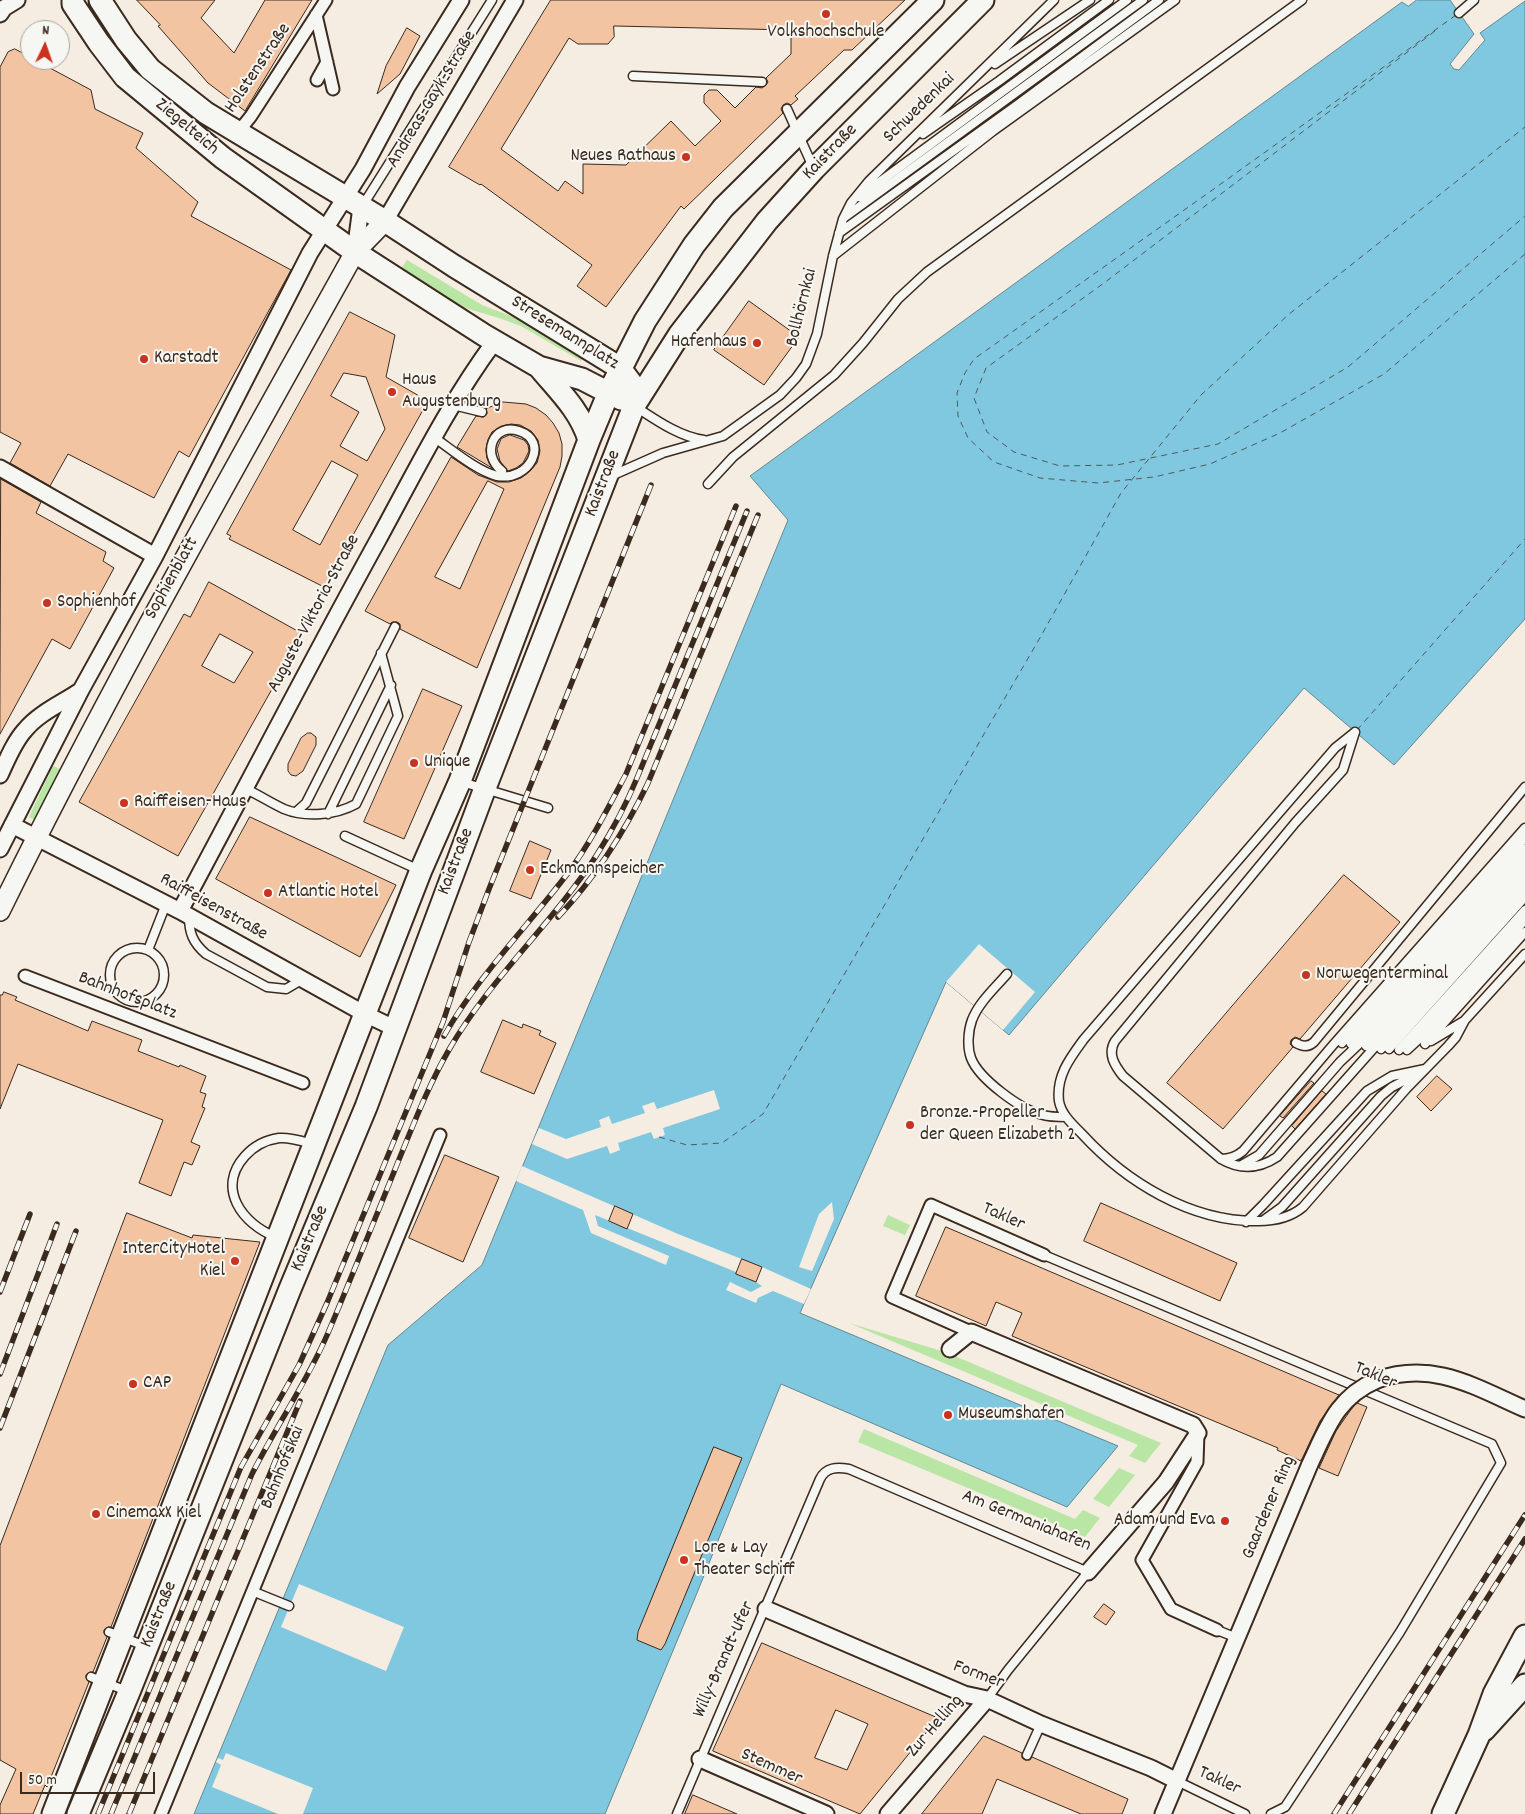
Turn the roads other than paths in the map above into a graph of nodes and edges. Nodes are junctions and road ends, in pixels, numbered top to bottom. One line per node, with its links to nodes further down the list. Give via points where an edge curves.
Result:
1 (73, 0): 35 (main road, Ziegelteich, via 98,43 125,77 210,149)
2 (100, 0): 27 (main road, Ziegelteich, via 150,69 206,113)
3 (326, 0): 19 (street, Holstenstraße)
4 (461, 0): 31 (street, Andreas-Gayk-Straße, via 407,87 369,157)
5 (492, 0): 31 (lane)
6 (515, 0): 34 (street, Andreas-Gayk-Straße)
7 (933, 0): 28 (main road, Kaistraße)
8 (983, 0): 30 (main road, Kaistraße)
9 (1054, 0): 21 (lane, Schwedenkai)
10 (1090, 0): 21 (lane)
11 (1109, 0): 29 (lane)
12 (1127, 0): 32 (lane)
13 (1143, 0): 33 (lane)
14 (1159, 0): 36 (lane)
15 (1175, 0): 38 (lane, via 1002,125)
16 (1302, 0): 52 (lane, via 927,272 898,299 834,375 733,457)
17 (1474, 0): 18 (lane)
18 (1459, 13)
19 (316, 15): 20 (street); 27 (street, Holstenstraße)
20 (327, 62): 23 (street); 25 (street)
21 (978, 74): 29 (lane, Schwedenkai)
22 (634, 76): 24 (lane)
23 (317, 80)
24 (762, 82)
25 (333, 89)
26 (787, 109): 28 (lane)
27 (238, 131): 31 (main road, Ziegelteich)
28 (798, 135): 30 (lane); 41 (main road, Kaistraße, via 723,208 694,245 645,321)
29 (905, 146): 32 (lane, Schwedenkai)
30 (814, 169): 44 (main road, Kaistraße, via 767,221 679,335)
31 (353, 202): 34 (main road, Ziegelteich); 35 (street, Andreas-Gayk-Straße); 37 (street)
32 (851, 203): 33 (lane, Schwedenkai)
33 (843, 219): 36 (lane, Schwedenkai)
34 (385, 221): 37 (street, Sophienblatt); 41 (main road, Stresemannplatz)
35 (324, 230): 37 (main road, Ziegelteich); 53 (street, Sophienblatt)
36 (839, 233): 38 (lane, Schwedenkai)
37 (355, 252): 39 (main road, Stresemannplatz); 69 (street, Sophienblatt, via 166,591)
38 (833, 256): 48 (lane, Bollhörnkai, via 817,334 809,357 796,378 780,395 731,431)
39 (495, 341): 40 (main road, Stresemannplatz); 43 (street, Auguste-Viktoria-Straße)
40 (539, 367): 42 (main road, Stresemannplatz, via 571,375); 47 (main road, Stresemannplatz, via 575,409)
41 (620, 368): 42 (main road, Kaistraße); 44 (main road, Stresemannplatz, via 632,384)
42 (609, 392): 44 (main road, Stresemannplatz); 47 (main road, Kaistraße)
43 (453, 405): 45 (lane); 46 (street, Auguste-Viktoria-Straße)
44 (634, 406): 48 (lane, via 685,434); 51 (main road, Kaistraße)
45 (482, 412)
46 (435, 438): 50 (lane, via 478,468 497,476 508,476 524,470 534,458 532,442 520,431 504,431 492,442 492,459); 62 (street, Auguste-Viktoria-Straße, via 338,612)
47 (589, 440): 59 (main road, Kaistraße)
48 (710, 440): 51 (lane, Bollhörnkai, via 657,455)
49 (0, 468): 53 (street)
50 (502, 471)
51 (607, 478): 60 (main road, Kaistraße)
52 (708, 484)
53 (155, 556): 57 (street, Sophienblatt)
54 (395, 627): 55 (lane)
55 (381, 653): 56 (lane); 64 (lane, via 306,803)
56 (391, 685): 65 (lane); 65 (lane, via 398,716 358,801 344,810)
57 (81, 690): 58 (street, via 25,729); 66 (street, Sophienblatt)
58 (0, 775)
59 (460, 782): 60 (lane); 75 (main road, Kaistraße)
60 (485, 788): 63 (lane); 91 (main road, Kaistraße)
61 (1525, 788): 92 (lane, via 1314,1042 1308,1046)
62 (246, 789): 64 (lane); 79 (street, Auguste-Viktoria-Straße)
63 (548, 808)
64 (296, 812): 65 (lane)
65 (328, 814)
66 (12, 825): 69 (street, Raiffeisenstraße); 71 (street, Sophienblatt)
67 (1525, 828): 94 (lane)
68 (345, 836): 75 (lane)
69 (36, 837): 79 (street, Raiffeisenstraße); 81 (street, Sophienblatt)
70 (1525, 838): 95 (lane)
71 (0, 849)
72 (1525, 849): 95 (lane)
73 (1525, 858): 95 (lane)
74 (1525, 868): 95 (lane)
75 (421, 870): 89 (main road, Kaistraße)
76 (1525, 878): 95 (lane)
77 (1525, 887): 95 (lane)
78 (1525, 897): 95 (lane)
79 (178, 910): 84 (lane); 88 (street, Raiffeisenstraße); 88 (lane, via 192,938 206,954 260,984 276,989 286,989)
80 (1525, 910): 96 (lane)
81 (0, 911)
82 (1525, 920): 96 (lane, via 1419,1040)
83 (1525, 932): 93 (lane)
84 (148, 950): 84 (lane, Bahnhofsplatz, via 129,949 118,955 111,965 111,984 117,994 128,1001 151,999 163,985 163,967)
85 (1525, 954): 90 (lane)
86 (1006, 974): 99 (lane, via 978,1008 972,1021 969,1036 972,1060 994,1086 1022,1106 1043,1115)
87 (25, 976): 98 (street, Bahnhofsplatz)
88 (303, 980): 89 (street, Raiffeisenstraße)
89 (365, 1014): 91 (street, Raiffeisenstraße); 101 (main road, Kaistraße)
90 (1466, 1020): 93 (lane); 97 (lane, via 1456,1037)
91 (394, 1028): 121 (main road, Kaistraße, via 366,1107)
92 (1296, 1043)
93 (1425, 1044): 96 (lane)
94 (1333, 1045): 95 (lane); 102 (lane, via 1242,1151 1237,1156)
95 (1366, 1046): 96 (lane); 103 (lane, via 1340,1062 1259,1155); 103 (lane, via 1277,1157 1262,1165)
96 (1403, 1050)
97 (1427, 1069): 104 (lane, via 1381,1096 1282,1208); 104 (lane, via 1296,1214); 105 (lane, via 1392,1076 1367,1091)
98 (303, 1083)
99 (1066, 1117): 102 (lane, via 1059,1103 1060,1076 1084,1039 1335,748 1355,732 1342,770 1112,1046 1113,1060 1123,1076); 105 (lane, via 1090,1144 1124,1172 1162,1196 1217,1218)
100 (440, 1135): 114 (street, Bahnhofskai)
101 (315, 1145): 106 (main road, Kaistraße); 106 (lane, via 286,1138 262,1142 242,1159 236,1170 233,1191 241,1213 257,1229)
102 (1221, 1159): 103 (lane)
103 (1238, 1167)
104 (1262, 1221): 105 (lane)
105 (1246, 1222)
106 (277, 1238): 118 (main road, Kaistraße)
107 (1044, 1255): 108 (street, Takler, via 931,1205 892,1298); 139 (lane, Takler, via 1492,1444 1501,1463 1379,1666 1285,1807)
108 (971, 1332): 109 (street); 111 (street, via 1193,1425)
109 (950, 1349)
110 (1525, 1409): 120 (street, Gaardener Ring, bridge, via 1454,1378 1413,1372 1388,1376 1346,1400 1333,1416 1310,1464)
111 (1198, 1433): 113 (street, Am Germaniahafen, via 1166,1482); 117 (street, via 1196,1462 1142,1560 1171,1609)
112 (832, 1468): 113 (lane, Am Germaniahafen, via 849,1470); 116 (lane, Willy-Brandt-Ufer, via 822,1474)
113 (1088, 1572): 125 (lane, Zur Helling)
114 (252, 1591): 115 (lane); 133 (street, Bahnhofskai)
115 (289, 1606)
116 (766, 1609): 125 (street, Former, via 964,1694); 129 (lane, Willy-Brandt-Ufer)
117 (1217, 1630): 120 (lane)
118 (115, 1635): 121 (lane); 122 (main road, Kaistraße)
119 (1525, 1636): 127 (main road, via 1494,1694)
120 (1237, 1638): 130 (street, Gaardener Ring)
121 (147, 1646): 124 (main road, Kaistraße)
122 (98, 1680): 124 (lane); 131 (main road, Kaistraße)
123 (1525, 1685): 127 (main road)
124 (129, 1692): 132 (main road, Kaistraße)
125 (987, 1699): 126 (street, Former); 136 (street, Zur Helling)
126 (1040, 1724): 128 (lane); 130 (street, Former)
127 (1479, 1735): 140 (main road)
128 (1027, 1755)
129 (700, 1759): 134 (lane, Willy-Brandt-Ufer); 135 (street, Stemmer)
130 (1177, 1781): 137 (street, Gaardener Ring); 138 (lane, Takler)
131 (53, 1814)
132 (78, 1814)
133 (161, 1814)
134 (677, 1814)
135 (826, 1814)
136 (888, 1814)
137 (1163, 1814)
138 (1245, 1814)
139 (1271, 1814)
140 (1444, 1814)

